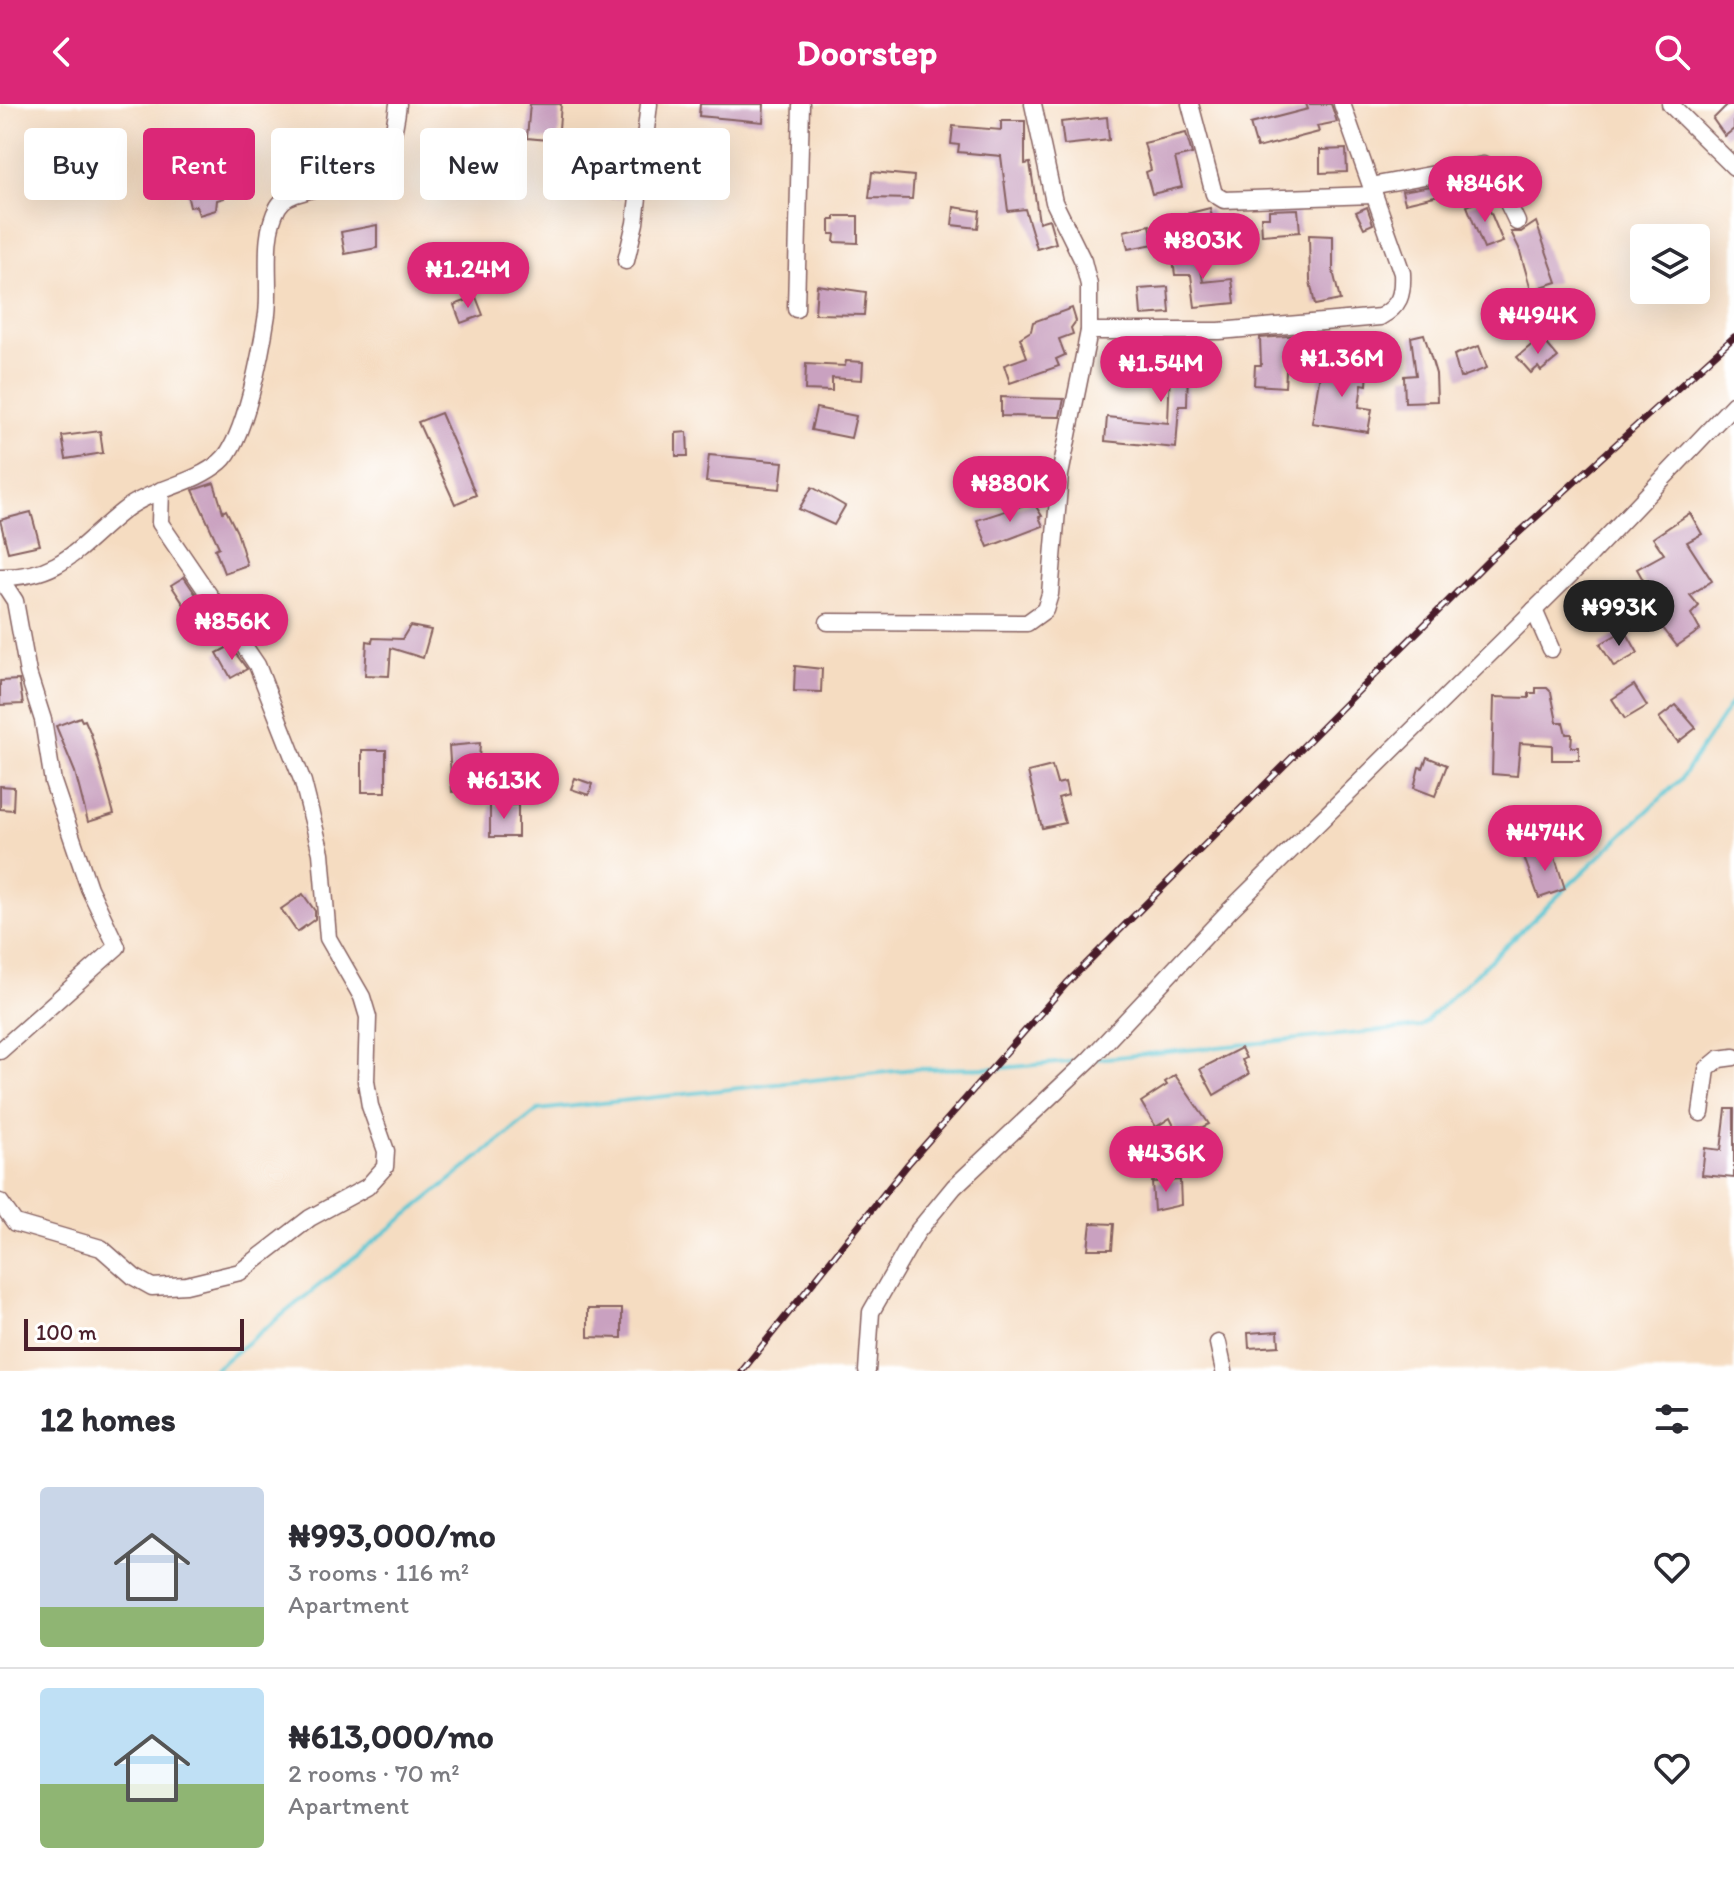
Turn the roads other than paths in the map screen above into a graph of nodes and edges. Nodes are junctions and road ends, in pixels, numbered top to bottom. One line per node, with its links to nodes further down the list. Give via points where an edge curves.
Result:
1 (398, 104): 15 (street, via 394,141 376,166 280,202 271,220 267,314 242,426 219,464)
2 (649, 104): 11 (street)
3 (801, 104): 12 (street)
4 (1033, 104): 13 (street, via 1054,202 1089,285)
5 (1190, 104): 9 (street, via 1214,194 1224,200)
6 (1342, 104): 9 (street)
7 (1670, 104): 8 (street)
8 (1734, 167)
9 (1372, 190): 10 (street, via 1483,165 1492,170); 13 (street, via 1402,273 1399,303 1380,317 1219,331)
10 (1517, 222)
11 (626, 261)
12 (796, 309)
13 (1089, 331): 18 (street, via 1060,475 1050,594 1038,619)
14 (1734, 404): 17 (street)
15 (161, 490): 16 (street, via 128,507 62,563 28,577); 23 (street, via 160,523 257,665 303,782 321,853 328,938 368,1017 366,1081 386,1151 385,1167 367,1187 310,1218 240,1272 186,1285 152,1287 101,1248 15,1223)
16 (0, 577): 20 (street, via 15,601 53,782 89,888 117,947)
17 (1534, 610): 19 (street); 25 (street, via 1230,910 1089,1060 954,1187 917,1232 871,1312)
18 (828, 622)
19 (1551, 649)
20 (0, 1051)
21 (1734, 1057): 22 (street, via 1719,1059 1707,1069)
22 (1701, 1113)
23 (0, 1202)
24 (1218, 1343): 26 (street)
25 (867, 1371)
26 (1224, 1371)

